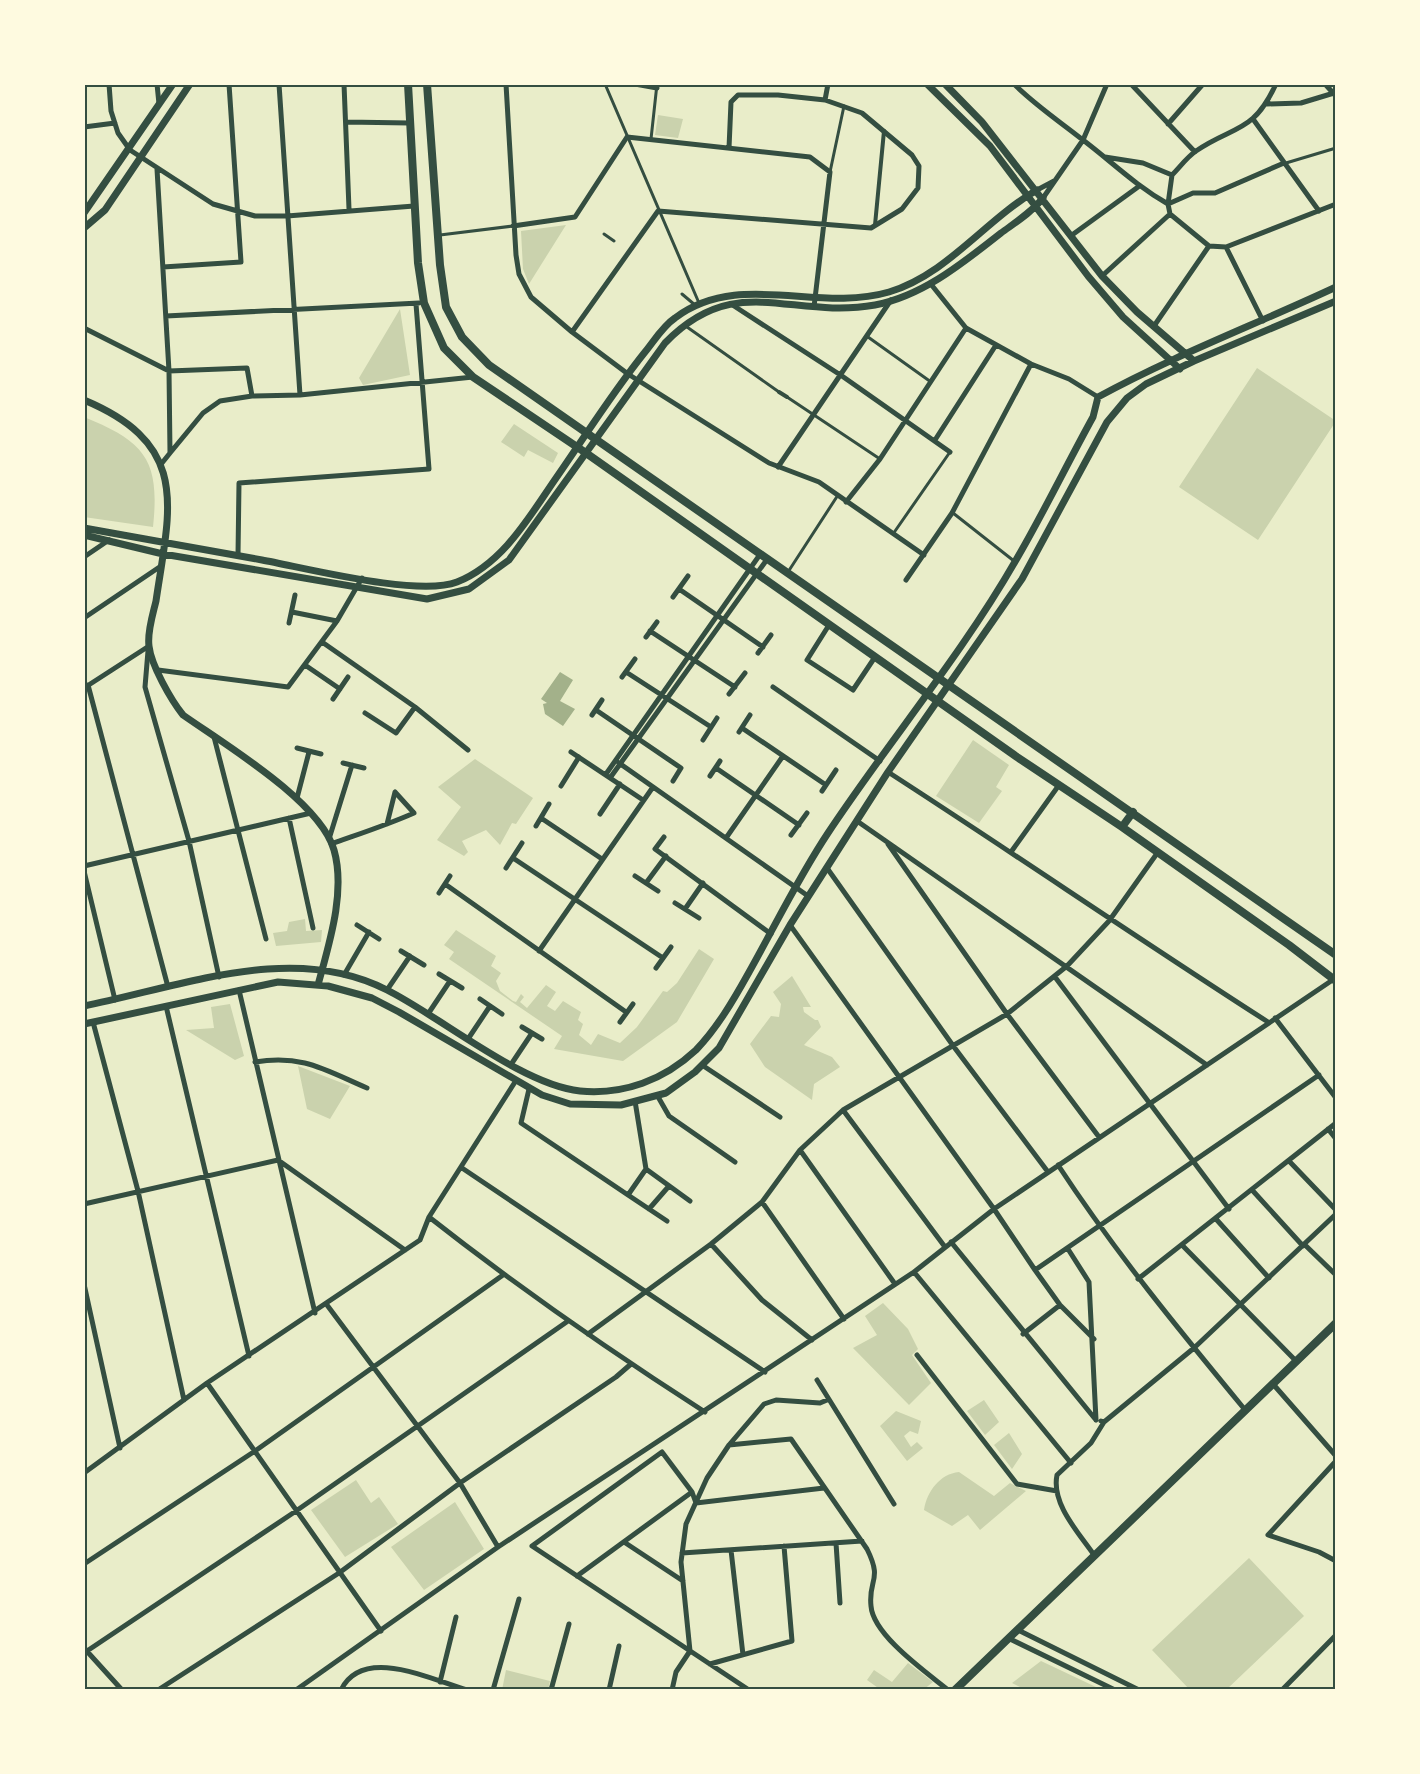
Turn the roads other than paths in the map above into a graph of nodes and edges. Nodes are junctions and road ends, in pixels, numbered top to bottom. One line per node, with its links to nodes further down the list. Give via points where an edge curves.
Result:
1 (84, 84): 2 (street)
2 (109, 84): 31 (street)
3 (157, 84): 26 (street)
4 (173, 84): 26 (street)
5 (190, 84): 43 (street)
6 (229, 84): 62 (street)
7 (279, 84): 64 (street)
8 (344, 84): 30 (street)
9 (408, 84): 32 (main road)
10 (427, 84): 70 (main road)
11 (506, 84): 66 (street)
12 (605, 84): 36 (lane)
13 (635, 84): 23 (street)
14 (828, 84): 25 (street)
15 (927, 84): 52 (street, via 990,146)
16 (1014, 84): 38 (street, via 1038,108)
17 (1107, 84): 38 (street)
18 (1131, 84): 33 (street)
19 (1203, 84): 33 (street)
20 (1276, 84): 27 (street)
21 (1325, 84): 24 (street)
22 (946, 85): 51 (street)
23 (657, 86): 37 (lane)
24 (1335, 95): 27 (street, via 1301,103)
25 (825, 100): 28 (street); 39 (street, via 738,95 731,102)
26 (159, 104): 41 (street)
27 (1267, 104): 29 (street)
28 (844, 106): 35 (street, via 862,113); 47 (lane)
29 (1253, 119): 42 (street, via 1240,130); 45 (street)
30 (346, 122): 32 (street); 58 (street)
31 (115, 123): 34 (street); 41 (street)
32 (409, 123): 56 (main road)
33 (1168, 124): 42 (street)
34 (84, 127)
35 (884, 130): 67 (street); 67 (street, via 912,155 920,176 910,201)
36 (627, 137): 37 (street); 59 (lane); 66 (street, via 575,217)
37 (651, 140): 39 (street)
38 (1083, 140): 44 (street); 49 (street)
39 (729, 148): 47 (street, via 810,157)
40 (1336, 148): 45 (lane)
41 (130, 150): 43 (street); 61 (street)
42 (1195, 152): 48 (street)
43 (141, 156): 46 (street); 68 (street, via 105,210)
44 (1102, 157): 48 (street, via 1143,163); 50 (street)
45 (1284, 163): 54 (street, via 1215,193 1193,193); 60 (street)
46 (157, 169): 62 (street, via 213,204); 75 (street)
47 (830, 172): 65 (street)
48 (1172, 175): 54 (street)
49 (1055, 180): 51 (street); 53 (street)
50 (1138, 187): 54 (street); 71 (street)
51 (1037, 190): 52 (street); 53 (street)
52 (1028, 195): 57 (street); 80 (street, via 924,278 869,297)
53 (1043, 198): 57 (street); 71 (street)
54 (1168, 204): 63 (street)
55 (1336, 204): 60 (street)
56 (414, 206): 58 (street); 83 (main road)
57 (1037, 206): 77 (street); 98 (street, via 1123,316)
58 (350, 209): 64 (street)
59 (658, 211): 65 (street); 85 (lane); 94 (street)
60 (1319, 211): 74 (street)
61 (84, 213)
62 (238, 213): 64 (street); 75 (street, via 241,262)
63 (1170, 214): 73 (street); 76 (street)
64 (287, 216): 87 (street)
65 (823, 225): 67 (street); 80 (street)
66 (513, 226): 70 (lane); 94 (street, via 519,274 528,292)
67 (875, 226)
68 (84, 228)
69 (604, 234): 72 (lane)
70 (439, 235): 117 (main road, via 446,307 462,337 489,365)
71 (1072, 235): 76 (street)
72 (614, 241)
73 (1209, 246): 74 (street); 91 (street)
74 (1226, 247): 89 (street)
75 (163, 267): 88 (street)
76 (1102, 276): 91 (street)
77 (930, 283): 81 (street); 93 (street)
78 (1336, 287): 89 (street)
79 (682, 294): 85 (lane)
80 (815, 298): 85 (street, via 750,292 722,295); 86 (street)
81 (891, 300): 86 (street, via 839,309); 95 (street)
82 (1336, 301): 99 (street)
83 (420, 303): 87 (street); 105 (main road, via 444,348); 108 (street)
84 (730, 303): 86 (street, via 755,300); 90 (street); 104 (street)
85 (698, 305): 103 (street, via 674,318)
86 (814, 308)
87 (292, 312): 88 (street); 110 (street)
88 (166, 316): 102 (street)
89 (1263, 321): 97 (street)
90 (683, 325): 106 (street); 109 (lane)
91 (1154, 326): 97 (street)
92 (84, 328): 102 (street)
93 (966, 328): 96 (street); 107 (street)
94 (572, 332): 103 (street)
95 (867, 337): 104 (street); 107 (lane)
96 (996, 345): 100 (street); 120 (street)
97 (1184, 352): 98 (street); 99 (street)
98 (1171, 359): 101 (street); 112 (street)
99 (1194, 362): 101 (street)
100 (1030, 364): 112 (street, via 1069,378); 130 (street)
101 (1180, 369): 121 (street, via 1146,384 1127,398)
102 (169, 371): 111 (street, via 247,368); 124 (street)
103 (628, 374): 106 (street); 117 (street)
104 (842, 376): 115 (street); 116 (street)
105 (473, 377): 108 (street); 122 (main road)
106 (637, 380): 119 (street); 127 (street)
107 (931, 381): 116 (street)
108 (421, 384): 110 (street); 137 (street, via 429,469 239,483)
109 (779, 392): 113 (street)
110 (300, 395): 111 (street)
111 (252, 396): 124 (street, via 220,401 203,413)
112 (1098, 397): 118 (street, via 1093,417)
113 (787, 398): 115 (lane)
114 (84, 400): 126 (street, via 139,432)
115 (814, 414): 125 (lane); 127 (street)
116 (905, 420): 120 (street); 125 (street)
117 (587, 434): 119 (main road); 122 (street)
118 (1081, 438): 121 (street); 141 (street)
119 (595, 440): 122 (street); 139 (main road)
120 (935, 440): 123 (street)
121 (1094, 446): 176 (street, via 1022,579)
122 (582, 450): 143 (main road); 146 (street, via 494,560 473,574 455,583 423,586); 148 (street, via 509,560 469,589 427,599)
123 (950, 452): 133 (lane)
124 (170, 453): 126 (street)
125 (880, 459): 129 (street)
126 (162, 463): 135 (street, via 169,512)
127 (778, 467): 128 (street, via 797,472)
128 (838, 495): 129 (street); 144 (lane)
129 (846, 502): 133 (street)
130 (952, 513): 138 (street); 141 (lane)
131 (84, 528): 135 (street)
132 (84, 535): 134 (street)
133 (892, 535): 138 (street)
134 (109, 540): 136 (street); 140 (street)
135 (165, 543): 136 (street); 137 (street)
136 (163, 554): 142 (street); 148 (street)
137 (238, 555): 146 (street)
138 (924, 555): 147 (street)
139 (764, 556): 143 (street); 144 (main road)
140 (84, 557)
141 (1015, 562): 175 (street)
142 (161, 566): 154 (street); 164 (street)
143 (753, 571): 153 (street); 155 (street); 159 (main road)
144 (788, 573): 175 (main road)
145 (688, 576): 149 (street)
146 (362, 578): 148 (street)
147 (906, 580)
148 (357, 586): 156 (street)
149 (679, 589): 151 (street); 153 (street)
150 (295, 595): 152 (street)
151 (673, 597)
152 (292, 612): 156 (street); 158 (street)
153 (716, 615): 155 (street); 167 (street)
154 (84, 618)
155 (724, 620): 165 (street); 170 (street)
156 (337, 621): 163 (street)
157 (657, 622): 160 (street)
158 (289, 623)
159 (829, 625): 168 (main road); 168 (street, via 807,660 853,690)
160 (650, 631): 162 (street); 167 (street)
161 (771, 635): 165 (street)
162 (646, 637)
163 (322, 642): 171 (street); 187 (street)
164 (149, 646): 172 (street); 177 (street); 238 (street, via 145,687)
165 (763, 647): 166 (street)
166 (758, 653)
167 (688, 656): 170 (street); 183 (street)
168 (875, 657): 181 (main road)
169 (635, 659): 183 (street, via 624,674)
170 (696, 661): 178 (street); 183 (street)
171 (305, 664): 172 (street, via 288,687); 180 (street)
172 (158, 670): 193 (street, via 170,698 183,715)
173 (745, 673): 178 (street)
174 (348, 677): 180 (street)
175 (938, 678): 176 (main road); 181 (street)
176 (948, 684): 186 (street); 222 (main road)
177 (86, 687): 243 (street)
178 (735, 687): 182 (street)
179 (772, 687): 203 (street)
180 (340, 689): 184 (street)
181 (927, 693): 186 (main road); 203 (street)
182 (729, 694)
183 (664, 696): 191 (street); 192 (street)
184 (333, 699)
185 (602, 700): 192 (street, via 594,712)
186 (937, 700): 210 (street); 215 (main road)
187 (415, 707): 188 (street, via 396,733); 196 (street)
188 (365, 713)
189 (750, 715): 200 (street, via 741,730)
190 (717, 718): 191 (street)
191 (711, 727): 194 (street)
192 (636, 736): 204 (street); 213 (street, via 681,768)
193 (213, 737): 219 (street); 233 (street)
194 (703, 740)
195 (297, 748): 197 (street)
196 (468, 750)
197 (309, 752): 199 (street); 219 (street)
198 (570, 752): 201 (street)
199 (321, 754)
200 (783, 756): 209 (street, via 824,788); 218 (street)
201 (579, 757): 211 (street); 216 (street)
202 (720, 761): 208 (street)
203 (880, 761): 256 (street, via 827,835)
204 (617, 762): 211 (street); 217 (street)
205 (343, 763): 206 (street)
206 (352, 765): 207 (street); 239 (street)
207 (364, 768)
208 (716, 768): 212 (street); 218 (street)
209 (836, 770)
210 (888, 772): 228 (street); 241 (street)
211 (608, 776): 214 (street)
212 (710, 776)
213 (673, 781)
214 (620, 784): 220 (street); 225 (street)
215 (1059, 785): 232 (main road); 241 (street)
216 (561, 786)
217 (653, 787): 220 (street); 236 (street)
218 (756, 795): 230 (street); 236 (street)
219 (297, 798): 223 (street)
220 (643, 800): 246 (street)
221 (549, 804): 227 (street)
222 (1133, 812): 232 (main road); 275 (main road)
223 (311, 813): 226 (street); 239 (street)
224 (807, 813): 230 (street)
225 (600, 814)
226 (289, 818): 233 (street); 267 (street)
227 (541, 818): 231 (street); 246 (street)
228 (857, 821): 237 (street); 249 (street)
229 (387, 824): 229 (street, via 414,813 395,792 390,813); 239 (street)
230 (799, 825): 234 (street)
231 (536, 826)
232 (1122, 827): 242 (main road)
233 (237, 829): 238 (street); 270 (street)
234 (791, 835)
235 (664, 837): 244 (street, via 655,849)
236 (726, 838): 256 (street)
237 (885, 840): 279 (street); 304 (street)
238 (189, 841): 243 (street); 286 (street)
239 (330, 842): 282 (street, via 337,873 336,902)
240 (522, 843): 245 (street)
241 (1011, 852): 264 (street)
242 (1158, 852): 264 (street); 288 (main road)
243 (132, 855): 247 (street); 291 (street)
244 (666, 856): 253 (street); 254 (street)
245 (513, 858): 248 (street); 260 (street)
246 (602, 859): 260 (street)
247 (84, 866)
248 (506, 868)
249 (827, 868): 259 (street); 314 (street)
250 (84, 871): 296 (street)
251 (450, 876): 255 (street)
252 (635, 876): 253 (street)
253 (646, 883): 257 (street)
254 (703, 883): 262 (street); 269 (street)
255 (445, 884): 258 (street); 274 (street)
256 (797, 888): 259 (street); 269 (street)
257 (658, 891)
258 (439, 893)
259 (808, 896): 266 (street)
260 (576, 898): 274 (street); 277 (street)
261 (675, 903): 262 (street)
262 (685, 909): 263 (street)
263 (699, 918)
264 (1110, 921): 279 (street); 308 (street)
265 (357, 925): 268 (street)
266 (790, 925): 285 (street); 320 (street)
267 (313, 928)
268 (369, 932): 271 (street); 284 (street)
269 (771, 934): 281 (street)
270 (266, 939)
271 (379, 939)
272 (671, 947): 277 (street)
273 (401, 951): 276 (street)
274 (539, 951): 301 (street)
275 (1336, 955)
276 (410, 956): 278 (street); 294 (street)
277 (663, 958): 280 (street)
278 (424, 965)
279 (1067, 966): 287 (street); 318 (street)
280 (656, 968)
281 (751, 969): 285 (street); 316 (street, via 728,1009 696,1049 670,1072 639,1085 612,1091 578,1090 542,1080)
282 (322, 970): 284 (street); 286 (street, via 291,967); 290 (street)
283 (439, 974): 289 (street)
284 (344, 975): 294 (street)
285 (762, 975): 317 (street, via 719,1048)
286 (219, 976): 291 (street)
287 (1055, 977): 304 (street); 327 (street)
288 (1335, 980): 305 (street)
289 (450, 981): 292 (street); 302 (street)
290 (318, 985): 293 (street, via 278,982); 321 (street, via 372,998)
291 (168, 987): 296 (street)
292 (462, 988)
293 (239, 990): 299 (street); 315 (street)
294 (387, 990): 302 (street)
295 (480, 999): 300 (street)
296 (115, 1000): 298 (street)
297 (633, 1004): 301 (street)
298 (84, 1006)
299 (166, 1006): 306 (street); 343 (street)
300 (490, 1006): 303 (street); 312 (street)
301 (626, 1012): 307 (street)
302 (428, 1014): 312 (street)
303 (502, 1014)
304 (1007, 1014): 314 (street); 332 (street)
305 (1275, 1018): 308 (street); 319 (street)
306 (93, 1022): 309 (street); 345 (street)
307 (620, 1022)
308 (1268, 1022): 318 (street)
309 (84, 1024)
310 (522, 1027): 311 (street)
311 (532, 1033): 313 (street); 316 (street)
312 (468, 1039): 316 (street)
313 (542, 1040)
314 (954, 1047): 320 (street); 342 (street)
315 (255, 1062): 322 (street, via 292,1059); 335 (street)
316 (512, 1064)
317 (702, 1065): 324 (street, via 666,1093); 329 (street)
318 (1208, 1065): 327 (street)
319 (1319, 1075): 325 (street); 336 (street)
320 (900, 1078): 328 (street); 352 (street)
321 (515, 1082): 323 (street); 340 (street)
322 (367, 1088)
323 (529, 1089): 326 (street, via 570,1104 621,1105); 347 (street, via 521,1123)
324 (657, 1095): 326 (street); 338 (street, via 669,1116)
325 (1336, 1098)
326 (635, 1101): 341 (street)
327 (1150, 1102): 332 (street); 336 (street)
328 (843, 1110): 334 (street); 363 (street)
329 (780, 1117)
330 (1336, 1123): 331 (street)
331 (1328, 1130): 333 (street); 337 (street)
332 (1099, 1137): 339 (street)
333 (1336, 1138)
334 (800, 1150): 349 (street); 373 (street)
335 (278, 1160): 343 (street); 365 (street); 378 (street)
336 (1194, 1161): 353 (street); 358 (street)
337 (1289, 1161): 346 (street); 354 (street)
338 (735, 1162)
339 (1058, 1165): 342 (street); 358 (street)
340 (462, 1168): 355 (street); 374 (street)
341 (646, 1169): 344 (street); 347 (street)
342 (1048, 1172): 352 (street)
343 (206, 1175): 345 (street); 390 (street)
344 (669, 1186): 348 (street); 351 (street)
345 (138, 1191): 350 (street); 398 (street)
346 (1253, 1191): 353 (street); 362 (street)
347 (628, 1195): 351 (street)
348 (690, 1201)
349 (762, 1202): 360 (street); 379 (street)
350 (84, 1204)
351 (649, 1209): 357 (street)
352 (994, 1209): 359 (street); 366 (street)
353 (1229, 1209): 356 (street)
354 (1336, 1212): 362 (street)
355 (429, 1217): 365 (street, via 420,1240); 368 (street)
356 (1216, 1219): 361 (street); 370 (street)
357 (666, 1221)
358 (1099, 1227): 364 (street); 371 (street)
359 (951, 1242): 363 (street); 385 (street)
360 (711, 1244): 374 (street); 387 (street, via 762,1300)
361 (1182, 1245): 371 (street); 375 (street)
362 (1303, 1245): 369 (street); 370 (street)
363 (945, 1247): 367 (street)
364 (1068, 1249): 366 (street); 386 (street, via 1089,1282)
365 (405, 1250): 376 (street)
366 (1035, 1270): 377 (street)
367 (914, 1272): 373 (street); 410 (street)
368 (503, 1275): 381 (street); 393 (street)
369 (1336, 1275)
370 (1269, 1278): 375 (street)
371 (1138, 1279): 388 (street)
372 (84, 1284): 380 (street)
373 (895, 1284): 379 (street)
374 (647, 1292): 384 (street); 394 (street)
375 (1239, 1304): 388 (street); 391 (street)
376 (327, 1305): 378 (street); 393 (street)
377 (1060, 1305): 385 (street); 386 (street)
378 (315, 1313): 390 (street)
379 (844, 1318): 387 (street)
380 (93, 1321): 382 (street); 406 (street)
381 (567, 1321): 384 (street); 404 (street)
382 (84, 1323)
383 (1336, 1323): 391 (main road)
384 (588, 1334): 392 (street)
385 (1023, 1334): 402 (street)
386 (1094, 1339): 402 (street)
387 (812, 1340): 394 (street)
388 (1194, 1348): 400 (street); 403 (street)
389 (917, 1355): 414 (street, via 1017,1484)
390 (249, 1356): 396 (street)
391 (1296, 1361): 397 (main road)
392 (631, 1364): 401 (street); 412 (street)
393 (373, 1368): 404 (street); 407 (street)
394 (765, 1372): 401 (street)
395 (817, 1380): 399 (street)
396 (207, 1383): 398 (street); 407 (street)
397 (1273, 1384): 400 (main road); 408 (street)
398 (184, 1400): 406 (street)
399 (827, 1400): 405 (street, via 776,1400 764,1404); 417 (street)
400 (1246, 1411): 426 (main road)
401 (705, 1412): 423 (street)
402 (1096, 1420): 403 (street)
403 (1104, 1422): 410 (street, via 1091,1443)
404 (418, 1426): 412 (street); 418 (street)
405 (729, 1446): 413 (street, via 791,1439); 416 (street, via 707,1478)
406 (120, 1448): 411 (street)
407 (255, 1451): 418 (street); 428 (street)
408 (1336, 1456)
409 (1336, 1461): 427 (street, via 1268,1535)
410 (1071, 1463): 414 (street, via 1057,1475)
411 (84, 1473)
412 (460, 1483): 423 (street); 429 (street)
413 (824, 1488): 416 (street); 419 (street)
414 (1057, 1491): 426 (street, via 1063,1509)
415 (692, 1492): 416 (street); 420 (street); 430 (street, via 662,1452 532,1546)
416 (696, 1503): 425 (street, via 686,1524)
417 (894, 1503)
418 (296, 1511): 429 (street); 441 (street)
419 (862, 1541): 421 (street); 456 (street, via 877,1568 870,1605 877,1625)
420 (624, 1542): 430 (street); 431 (street)
421 (836, 1543): 422 (street); 433 (street)
422 (783, 1546): 424 (street); 443 (street, via 792,1641)
423 (498, 1547): 437 (street)
424 (731, 1550): 425 (street); 443 (street)
425 (682, 1554): 431 (street)
426 (1094, 1555): 436 (main road)
427 (1336, 1562)
428 (84, 1564)
429 (339, 1572): 437 (street); 447 (street)
430 (577, 1576): 442 (street)
431 (683, 1581): 442 (street)
432 (519, 1599): 451 (street)
433 (840, 1603)
434 (456, 1617): 445 (street)
435 (569, 1624): 452 (street)
436 (1018, 1630): 439 (main road); 459 (street)
437 (381, 1631): 448 (street)
438 (1336, 1635): 460 (street)
439 (1008, 1638): 457 (main road); 458 (street)
440 (620, 1646): 453 (street)
441 (85, 1651): 446 (street)
442 (690, 1651): 444 (street); 454 (street, via 676,1672)
443 (743, 1655): 444 (street)
444 (710, 1664): 455 (street)
445 (440, 1682): 449 (street, via 399,1670 369,1667 353,1674); 450 (street)
446 (122, 1690)
447 (158, 1690)
448 (296, 1690)
449 (341, 1690)
450 (467, 1690)
451 (493, 1690)
452 (551, 1690)
453 (609, 1690)
454 (672, 1690)
455 (749, 1690)
456 (948, 1690)
457 (956, 1690)
458 (1115, 1690)
459 (1139, 1690)
460 (1282, 1690)

